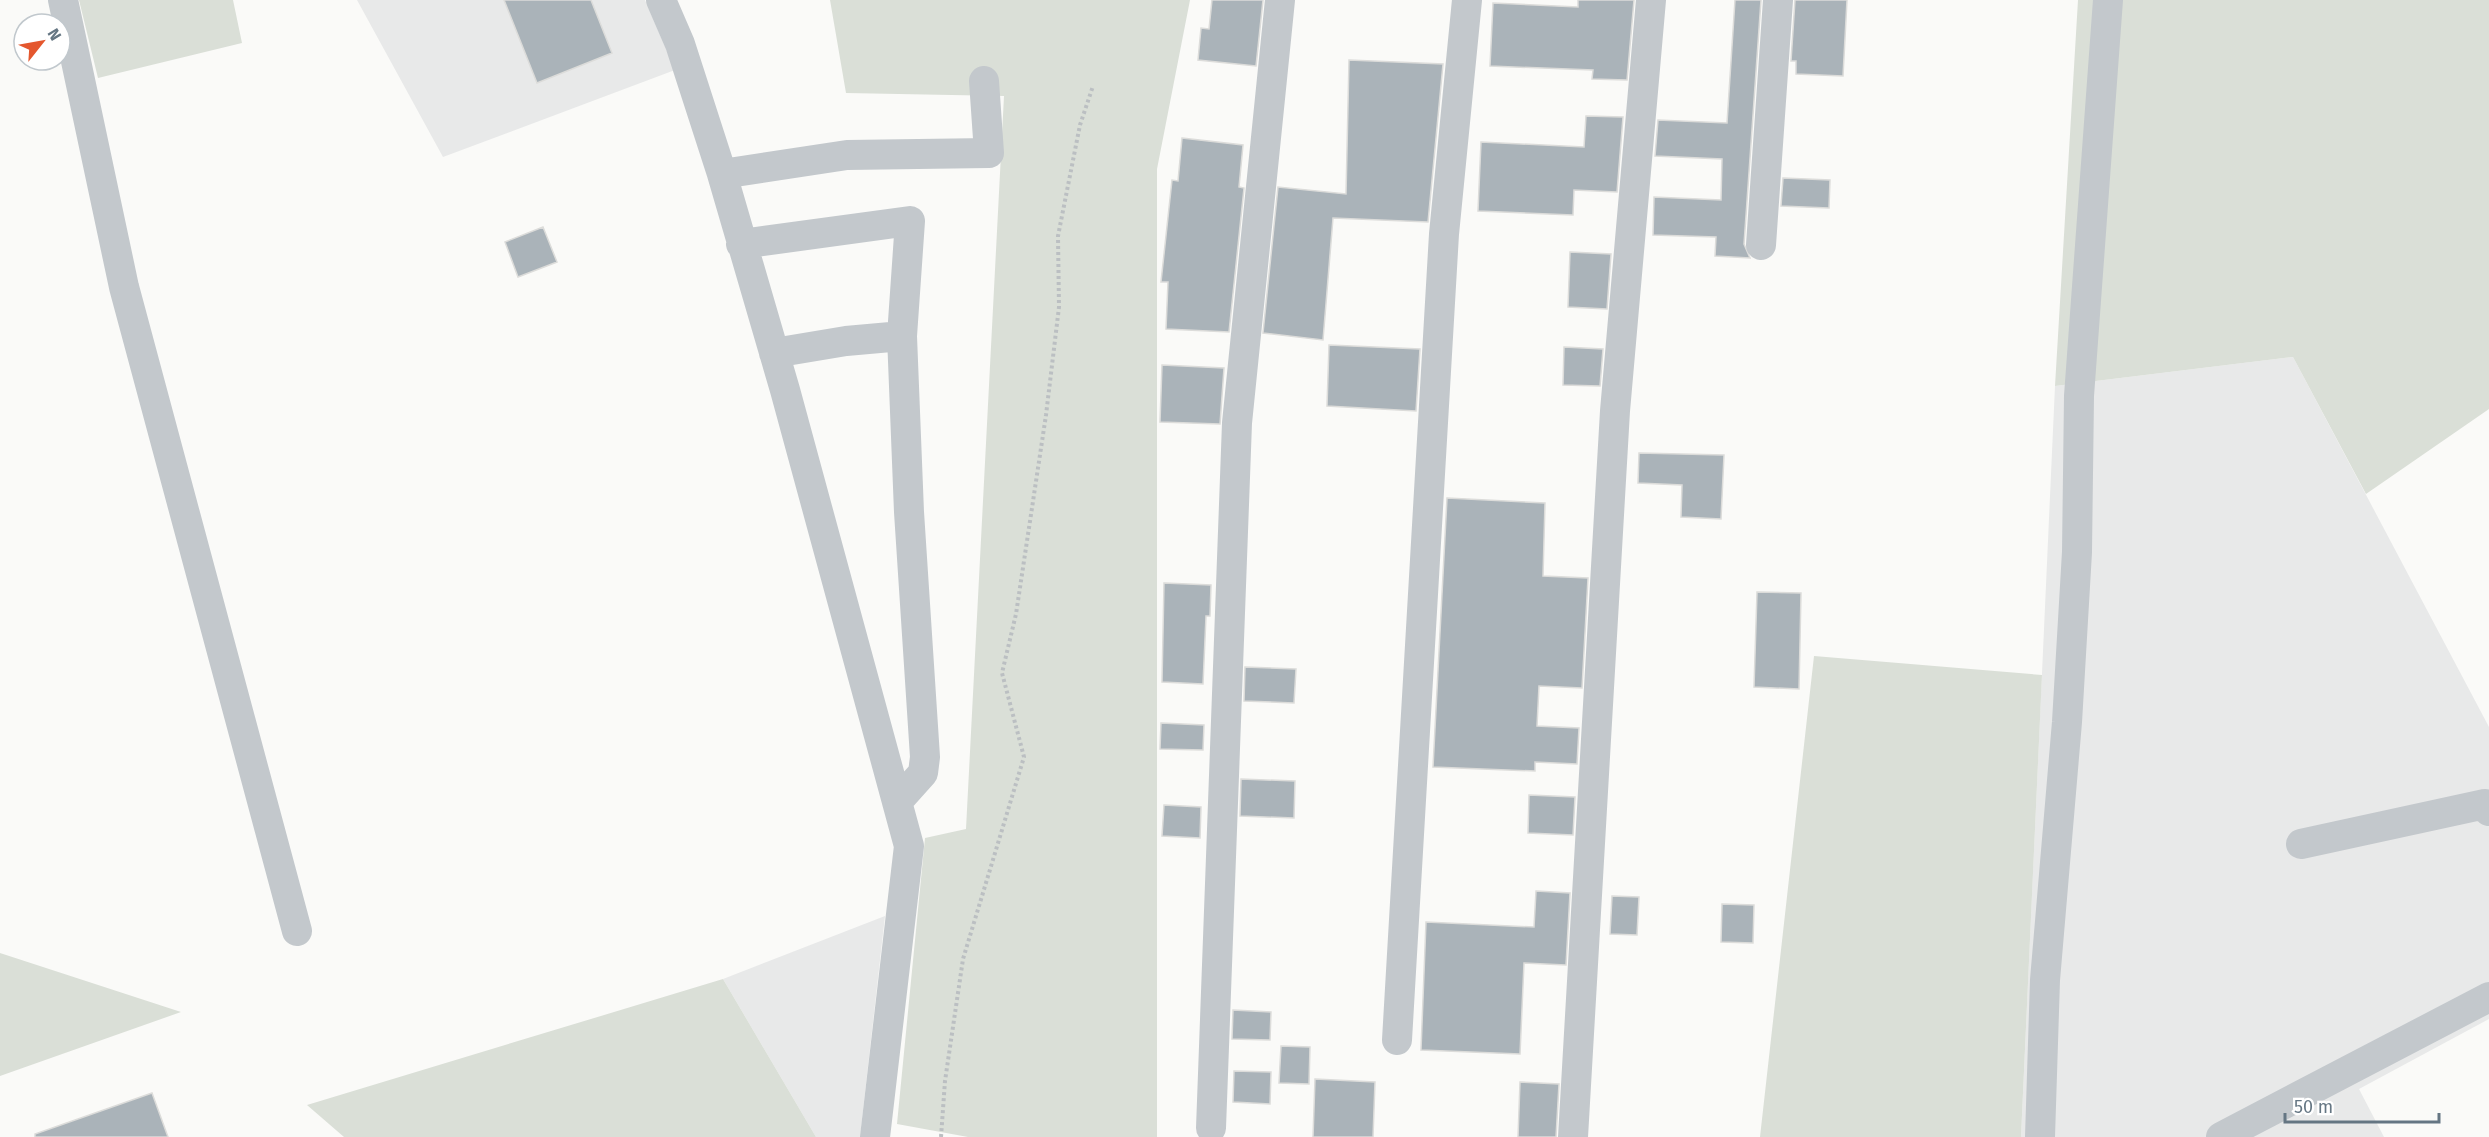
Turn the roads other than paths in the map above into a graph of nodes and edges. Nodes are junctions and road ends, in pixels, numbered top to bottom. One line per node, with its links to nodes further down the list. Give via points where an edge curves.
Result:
1 (63, 0): 17 (street, via 124,287)
2 (661, 0): 9 (street, via 680,44)
3 (1280, 0): 20 (street, via 1237,423)
4 (1467, 0): 19 (street, via 1444,234)
5 (1651, 0): 22 (street, via 1616,411)
6 (1778, 0): 11 (street)
7 (2108, 0): 23 (street, via 2079,396 2077,552 2045,980)
8 (984, 81): 9 (street, via 989,153 848,154)
9 (722, 174): 10 (street)
10 (741, 244): 12 (street, via 910,221); 13 (street)
11 (1761, 245)
12 (902, 336): 13 (street); 14 (street, via 925,757 923,773)
13 (774, 353): 14 (street)
14 (897, 802): 21 (street, via 909,846)
15 (2489, 811): 16 (street, via 2485,804)
16 (2301, 844)
17 (297, 931)
18 (2489, 997): 24 (street)
19 (1397, 1040)
20 (1211, 1128)
21 (875, 1137)
22 (1573, 1137)
23 (2040, 1137)
24 (2221, 1137)

